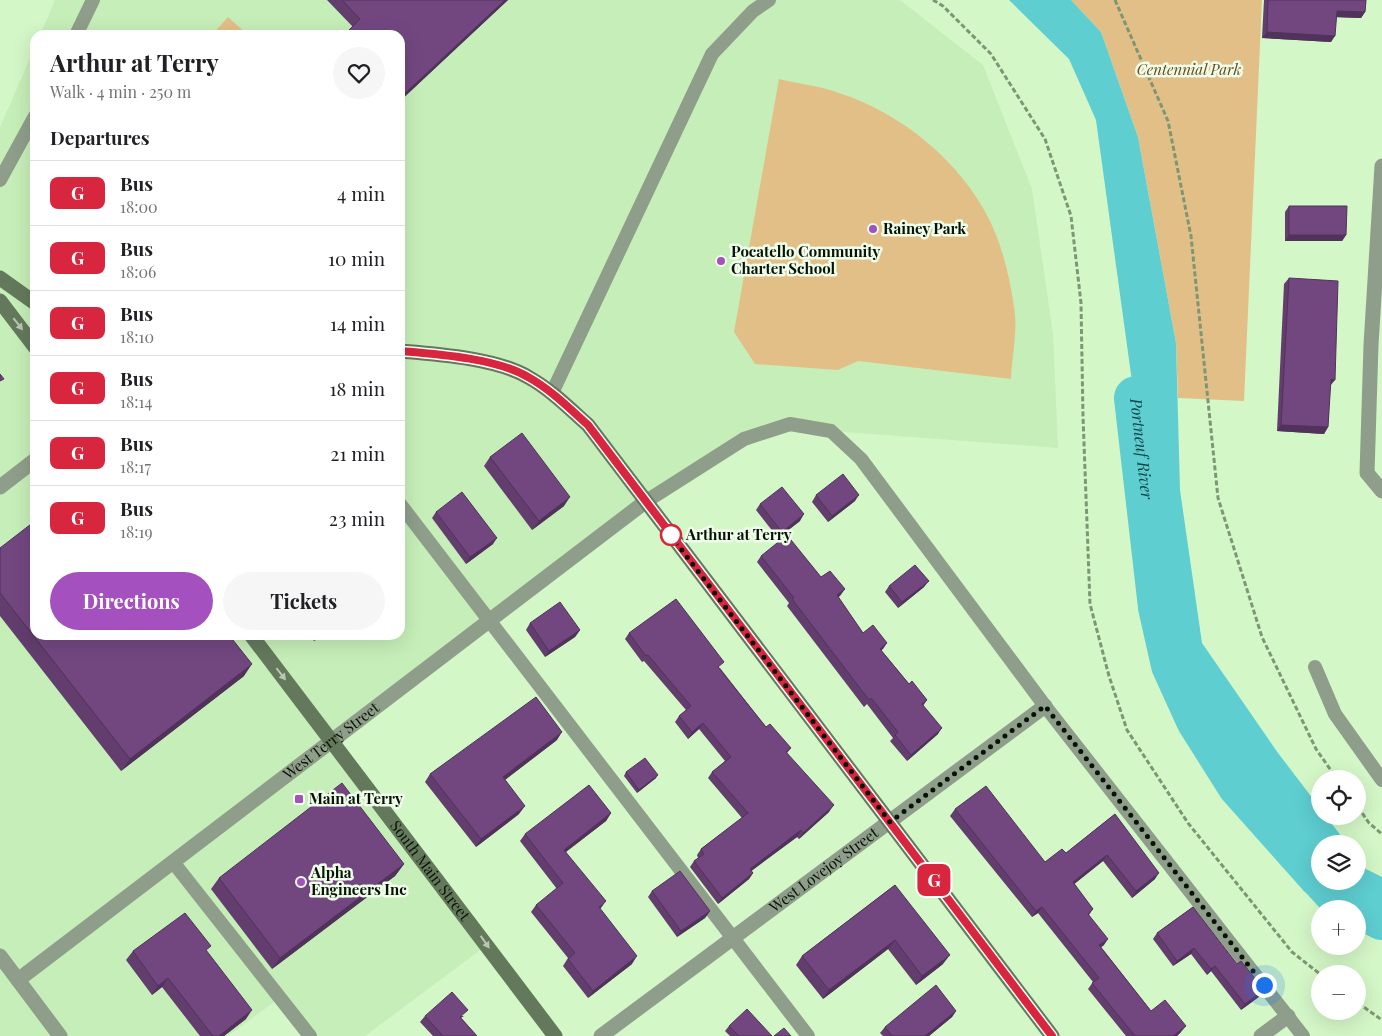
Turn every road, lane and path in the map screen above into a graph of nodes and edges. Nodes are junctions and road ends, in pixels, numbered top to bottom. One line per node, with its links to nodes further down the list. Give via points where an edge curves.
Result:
1 (93, 0): 5 (lane)
2 (769, 0): 15 (lane, via 753,11 712,54)
3 (932, 0): 34 (path, via 943,6 992,54 1045,139 1071,216 1081,303 1090,604 1126,730 1194,830 1292,952)
4 (1115, 0): 26 (path, via 1168,122 1191,236 1218,498 1262,637 1316,749)
5 (78, 30)
6 (30, 125): 8 (lane)
7 (1382, 166): 9 (street)
8 (0, 180)
9 (1381, 198): 18 (street, via 1371,345 1367,473)
10 (0, 278): 11 (main road)
11 (30, 299)
12 (0, 301): 13 (main road, one-way to 13)
13 (30, 340)
14 (405, 351): 15 (main road, via 484,362 527,376)
15 (552, 394): 19 (main road, via 588,425)
16 (30, 464): 17 (street)
17 (0, 486)
18 (1382, 491)
19 (645, 502): 21 (street, West Terry Street); 24 (lane, via 744,439 790,424 831,431 861,459); 29 (main road)
20 (405, 510): 21 (lane)
21 (490, 620): 25 (street, West Terry Street); 32 (lane)
22 (255, 640): 25 (main road, South Main Street, one-way to 25)
23 (1315, 667): 27 (lane, via 1335,714)
24 (1045, 706): 29 (street, West Lovejoy Street); 37 (lane)
25 (332, 740): 31 (street, West Terry Street); 41 (main road, South Main Street, one-way to 41)
26 (1331, 770)
27 (1382, 780)
28 (1366, 819): 30 (path)
29 (890, 822): 32 (street, West Lovejoy Street); 44 (main road)
30 (1382, 834)
31 (173, 862): 35 (street, West Terry Street); 40 (lane)
32 (734, 939): 42 (street, West Lovejoy Street); 43 (lane)
33 (0, 956): 35 (street)
34 (1311, 967)
35 (18, 980): 39 (street)
36 (1366, 1009): 38 (path)
37 (1288, 1016): 45 (street); 46 (lane)
38 (1382, 1020)
39 (60, 1036)
40 (310, 1036)
41 (556, 1036)
42 (601, 1036)
43 (808, 1036)
44 (1052, 1036)
45 (1260, 1036)
46 (1303, 1036)

